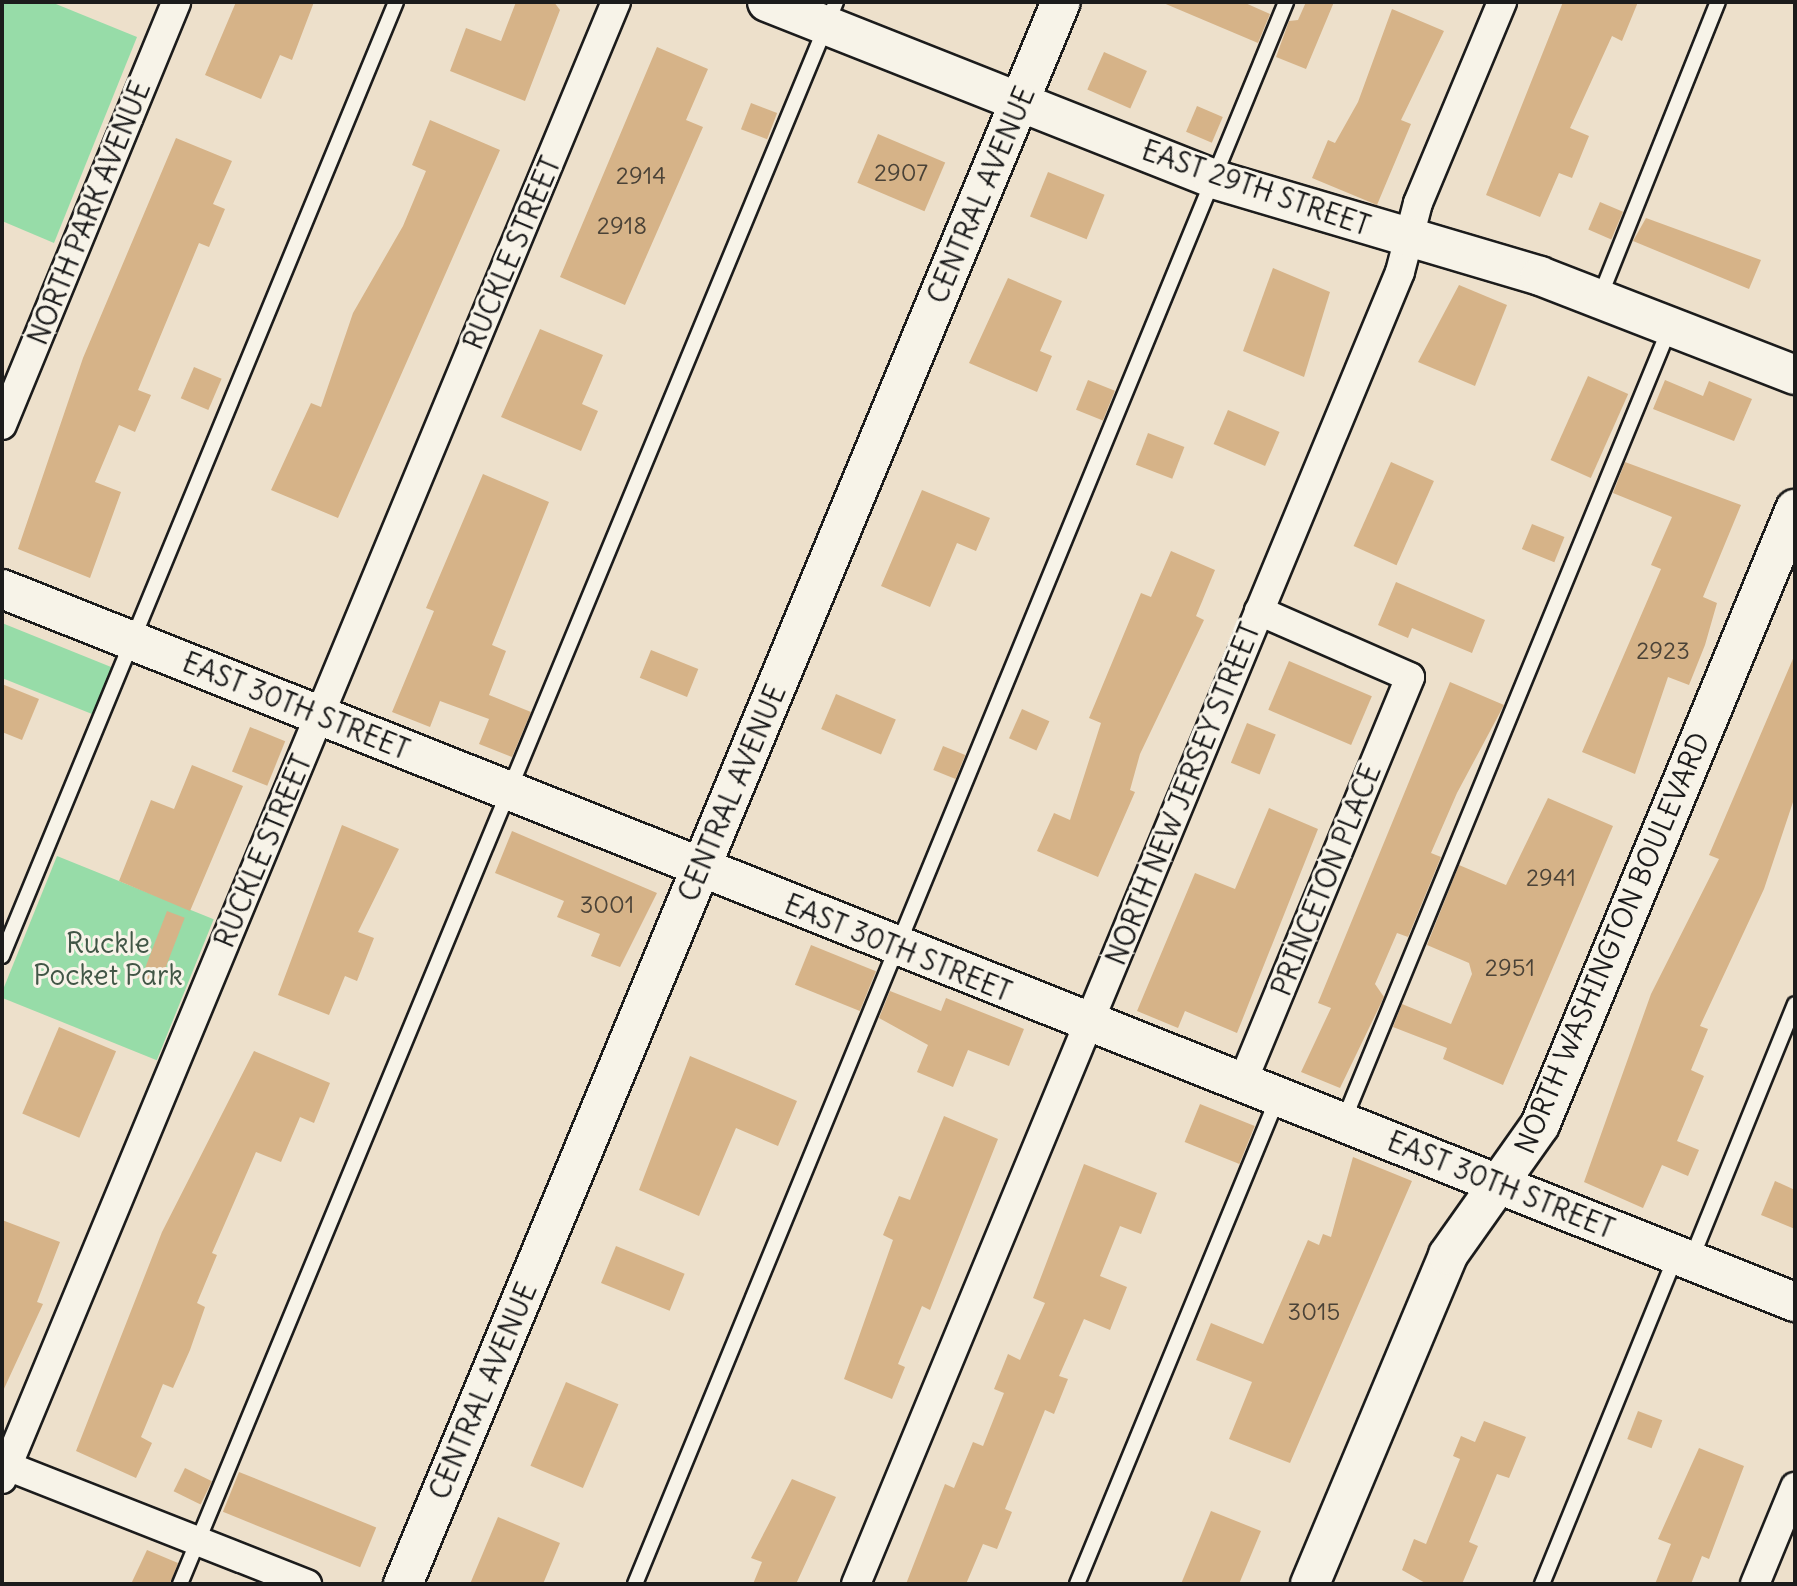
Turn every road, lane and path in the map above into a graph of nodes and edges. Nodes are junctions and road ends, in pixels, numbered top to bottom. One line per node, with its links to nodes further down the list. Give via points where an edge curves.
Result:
1 (176, 2): 16 (street, NORTH PARK AVENUE)
2 (396, 2): 20 (lane)
3 (616, 2): 21 (street, RUCKLE STREET)
4 (767, 2): 9 (main road, EAST 29TH STREET)
5 (1061, 2): 10 (main road, CENTRAL AVENUE)
6 (1286, 2): 11 (lane)
7 (1502, 2): 12 (street, NORTH NEW JERSEY STREET)
8 (1718, 2): 13 (lane)
9 (831, 14): 10 (main road, EAST 29TH STREET); 22 (lane)
10 (1019, 102): 11 (main road, EAST 29TH STREET); 23 (main road, CENTRAL AVENUE)
11 (1213, 179): 12 (main road, EAST 29TH STREET); 24 (lane)
12 (1410, 237): 13 (main road, EAST 29TH STREET); 19 (street, NORTH NEW JERSEY STREET)
13 (1598, 299): 14 (main road, EAST 29TH STREET)
14 (1670, 327): 15 (main road, EAST 29TH STREET); 30 (lane)
15 (1795, 375)
16 (2, 425)
17 (1795, 509): 31 (main road, NORTH WASHINGTON BOULEVARD, via 1540,1125)
18 (2, 589): 20 (main road, EAST 30TH STREET)
19 (1259, 611): 27 (street, NORTH NEW JERSEY STREET); 28 (street, PRINCETON PLACE, via 1410,677)
20 (133, 641): 21 (main road, EAST 30TH STREET); 25 (lane)
21 (320, 716): 22 (main road, EAST 30TH STREET); 34 (street, RUCKLE STREET)
22 (506, 790): 23 (main road, EAST 30TH STREET); 36 (lane)
23 (700, 869): 24 (main road, EAST 30TH STREET); 39 (main road, CENTRAL AVENUE)
24 (900, 949): 27 (main road, EAST 30TH STREET); 40 (lane)
25 (2, 956)
26 (1795, 1004): 32 (lane)
27 (1089, 1024): 28 (main road, EAST 30TH STREET); 41 (street, NORTH NEW JERSEY STREET)
28 (1242, 1083): 29 (main road, EAST 30TH STREET)
29 (1278, 1097): 30 (main road, EAST 30TH STREET); 42 (lane)
30 (1343, 1122): 31 (main road, EAST 30TH STREET)
31 (1503, 1184): 32 (main road, EAST 30TH STREET); 43 (main road, NORTH WASHINGTON BOULEVARD, via 1448,1255)
32 (1684, 1258): 33 (main road, EAST 30TH STREET); 44 (lane)
33 (1795, 1302)
34 (4, 1469): 36 (street)
35 (1795, 1487): 45 (street)
36 (199, 1541): 37 (lane); 38 (street)
37 (180, 1584)
38 (307, 1584)
39 (403, 1584)
40 (635, 1584)
41 (856, 1584)
42 (1077, 1584)
43 (1310, 1584)
44 (1542, 1584)
45 (1755, 1584)

